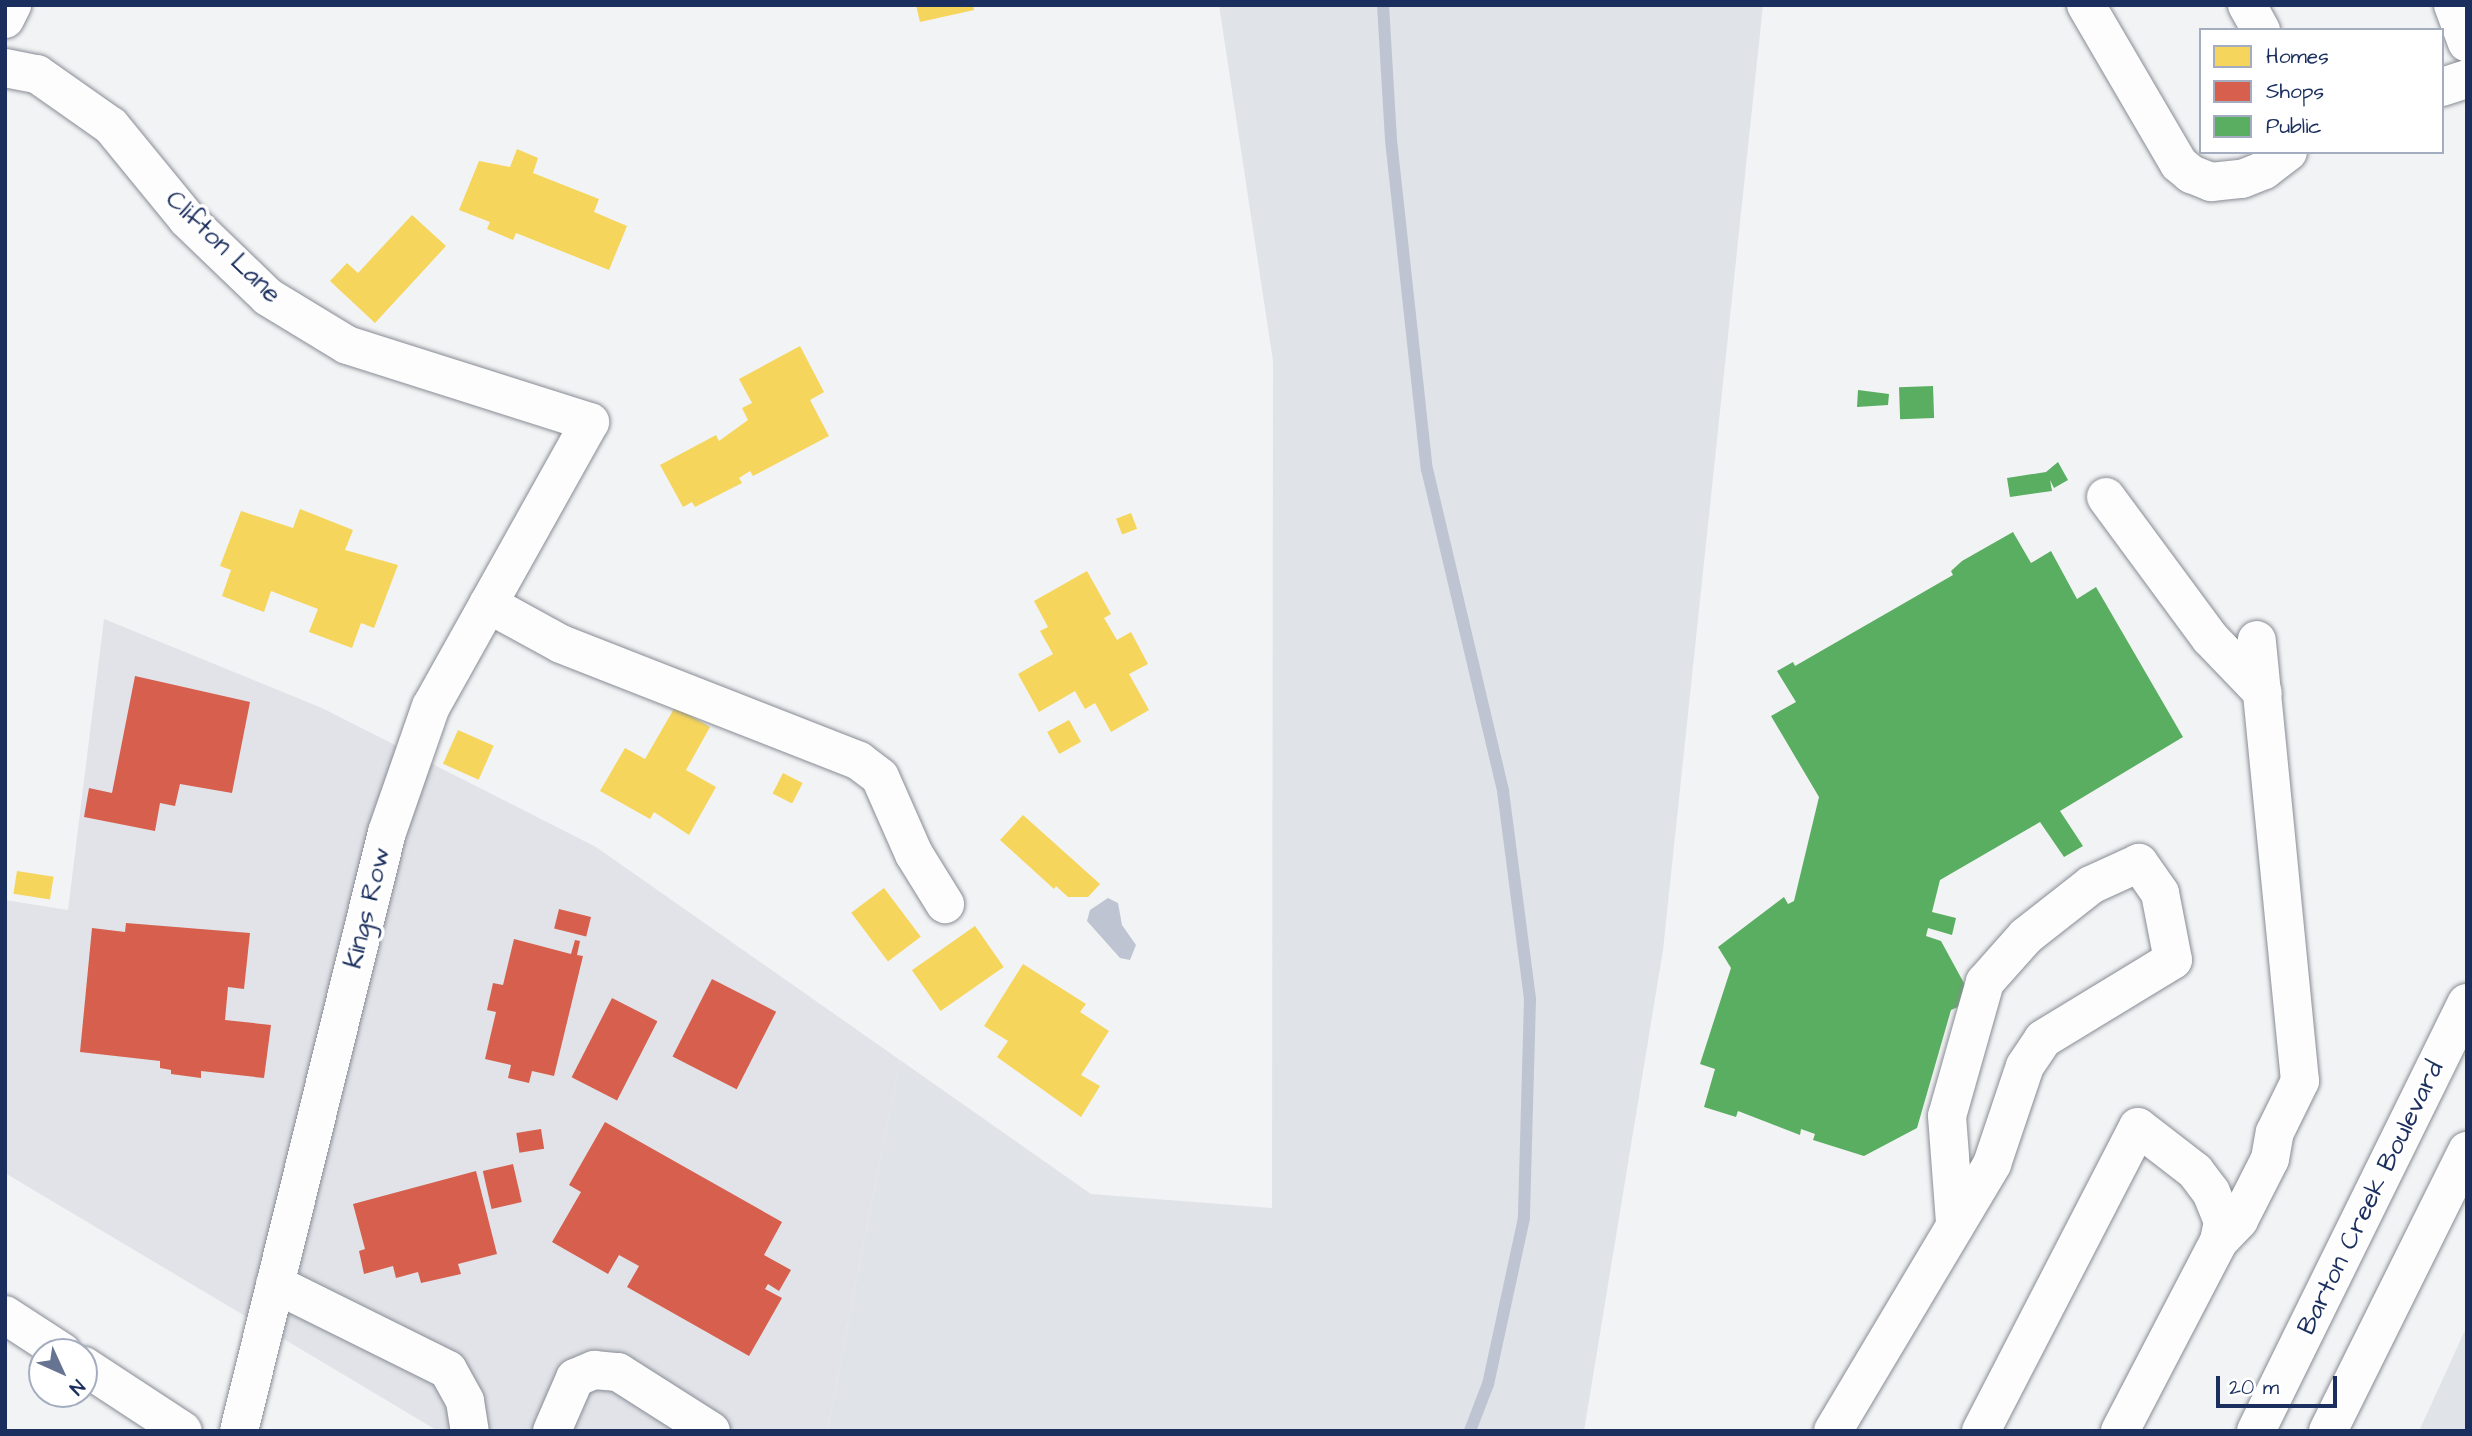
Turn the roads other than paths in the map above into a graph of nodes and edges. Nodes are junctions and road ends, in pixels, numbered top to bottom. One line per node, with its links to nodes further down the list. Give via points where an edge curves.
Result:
1 (12, 5): 5 (street)
2 (2085, 5): 11 (street, via 2179,164 2191,174 2211,182 2242,179)
3 (2247, 5): 6 (street)
4 (2453, 5): 7 (street)
5 (5, 19)
6 (2260, 28)
7 (2467, 43)
8 (5, 68): 12 (street, Clifton Lane, via 37,74 111,126 187,219 268,297 347,345)
9 (2467, 79): 10 (street)
10 (2444, 86)
11 (2284, 154)
12 (590, 422): 14 (street, Kings Row)
13 (2106, 496): 16 (street, via 2210,638)
14 (488, 604): 17 (street, via 561,644 859,761 880,777 914,853); 24 (street, Kings Row, via 430,706 387,832)
15 (2257, 640): 16 (street)
16 (2263, 693): 19 (street, via 2301,1067 2293,1098)
17 (945, 904)
18 (2467, 1003): 36 (street, Barton Creek Boulevard)
19 (2275, 1132): 21 (street, via 2229,1172); 23 (street, via 2270,1159 2245,1208)
20 (2467, 1151): 37 (street)
21 (2195, 1171): 23 (street, via 2220,1207); 34 (street, via 2138,1128)
22 (1955, 1222): 22 (street, via 1992,1164 2025,1066 2043,1039 2173,960 2160,893 2138,863 2091,886 2026,936 1985,982 1947,1116); 33 (street)
23 (2219, 1241): 35 (street)
24 (275, 1284): 29 (street, Kings Row); 30 (street, via 448,1370 465,1401)
25 (5, 1315): 26 (street)
26 (40, 1338)
27 (98, 1376): 28 (street)
28 (170, 1427)
29 (239, 1431)
30 (470, 1431)
31 (552, 1431): 32 (street, via 575,1378 594,1370 618,1372)
32 (711, 1431)
33 (1833, 1431)
34 (1981, 1431)
35 (2120, 1431)
36 (2256, 1431)
37 (2328, 1431)

